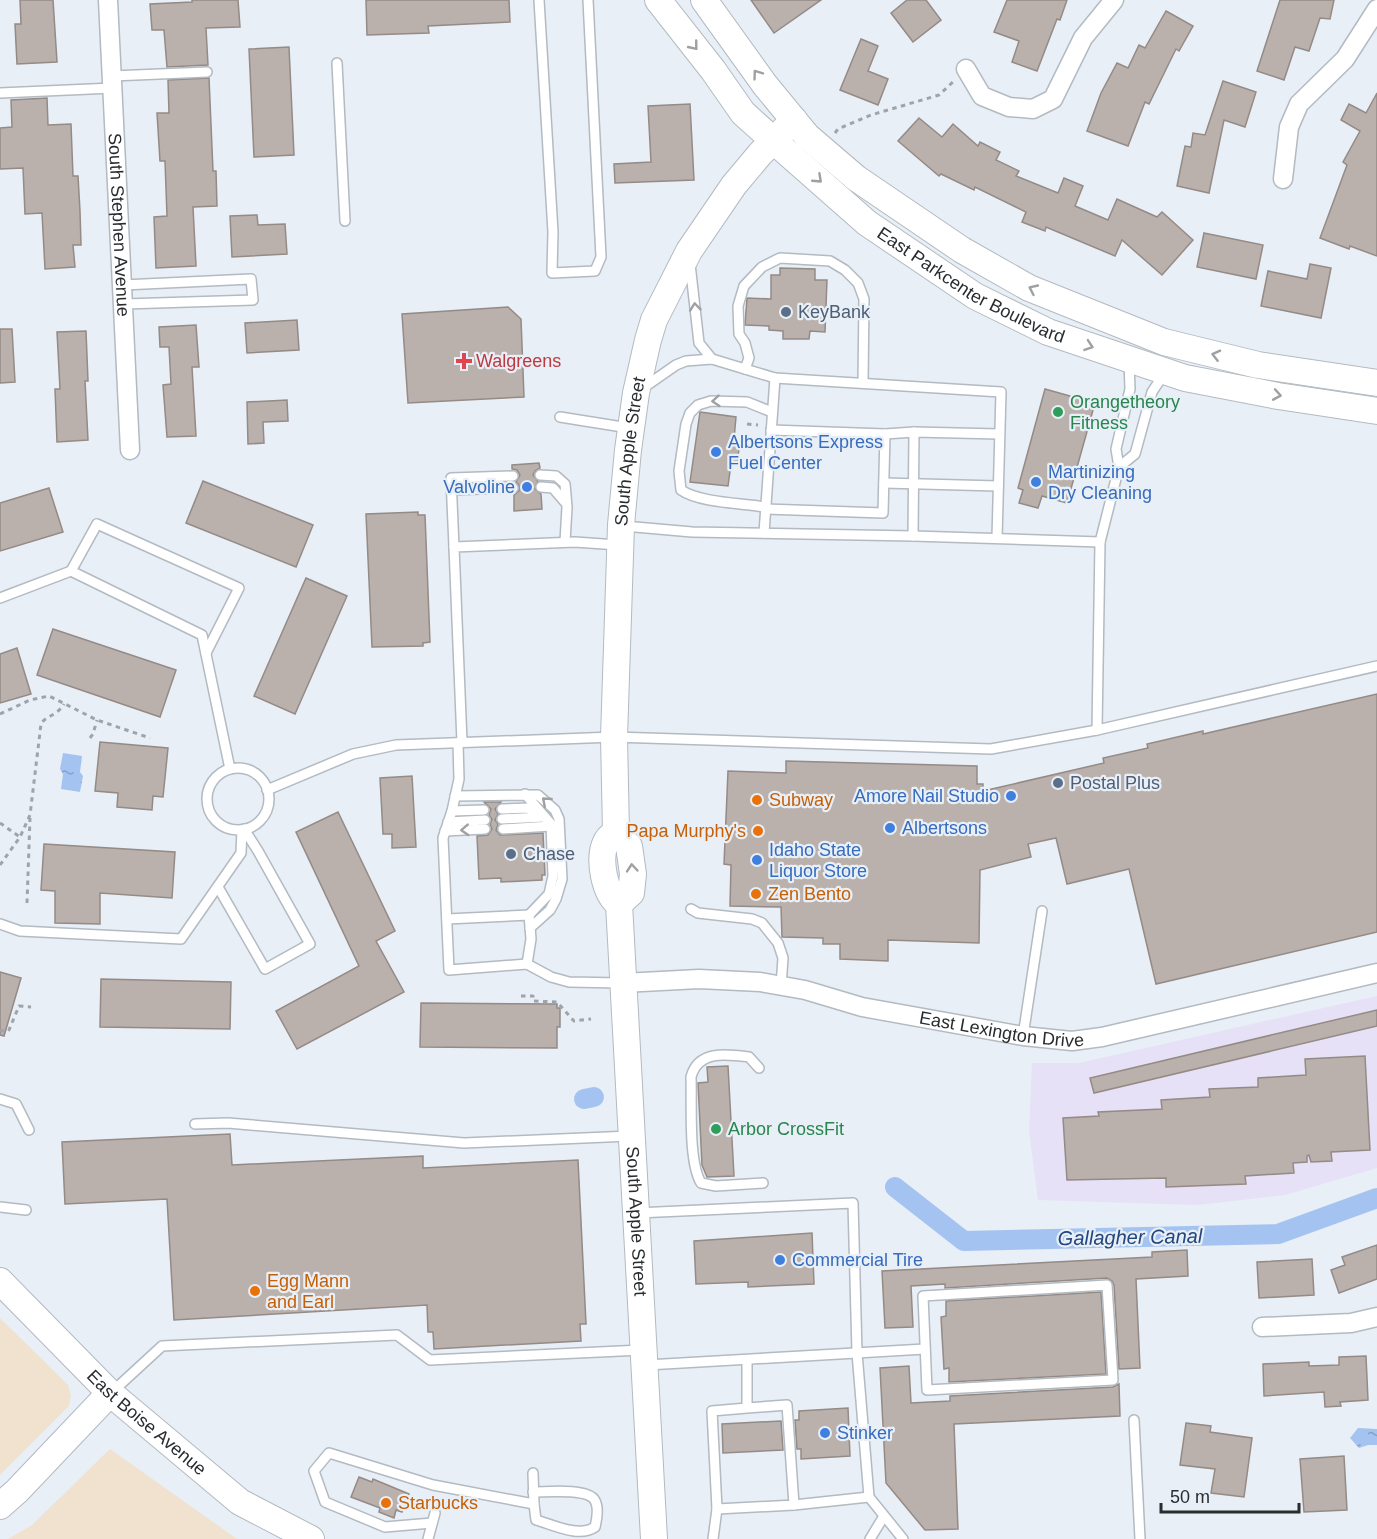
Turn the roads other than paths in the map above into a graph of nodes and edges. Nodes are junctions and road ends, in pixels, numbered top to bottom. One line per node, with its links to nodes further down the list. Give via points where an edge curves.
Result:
1 (108, 0): 11 (street, South Stephen Avenue)
2 (539, 0): 3 (lane, via 552,273 595,271 601,257)
3 (588, 0)
4 (658, 0): 14 (main road, East Parkcenter Boulevard, one-way to 14, via 743,113)
5 (704, 0): 13 (main road, East Parkcenter Boulevard, one-way to 5)
6 (1114, 0): 9 (street, via 1083,38 1053,99 1033,110 1009,107 982,96)
7 (1377, 9): 15 (street, via 1344,59 1299,104 1289,126)
8 (338, 63): 16 (lane)
9 (966, 69)
10 (207, 72): 11 (lane)
11 (113, 82): 12 (lane); 18 (street, South Stephen Avenue)
12 (0, 93)
13 (794, 120): 14 (main road, South Apple Street); 26 (main road, East Parkcenter Boulevard, one-way to 13, via 1258,365 1164,342 1029,288 962,249 856,178)
14 (774, 141): 17 (main road, South Apple Street, via 734,185); 21 (main road, East Parkcenter Boulevard, one-way to 21, via 867,224 975,296 1048,332)
15 (1283, 179)
16 (345, 221)
17 (689, 251): 20 (lane, one-way to 17, via 699,343); 27 (main road, South Apple Street, via 654,320)
18 (123, 285): 19 (street, South Stephen Avenue); 19 (lane, via 251,279 254,300)
19 (124, 304): 36 (street, South Stephen Avenue)
20 (712, 359): 22 (lane); 27 (lane, via 676,364)
21 (1129, 360): 23 (main road, East Parkcenter Boulevard); 37 (lane, via 1130,389 1116,450)
22 (746, 369): 24 (lane); 25 (lane, via 748,358 746,343 739,334 738,306 744,286 762,267 780,258 830,261 858,283 864,299)
23 (1166, 372): 28 (main road, East Parkcenter Boulevard, one-way to 28, via 1278,396); 37 (lane, via 1152,392 1135,454)
24 (775, 378): 25 (lane); 29 (lane)
25 (863, 383): 35 (lane, via 1001,392)
26 (1377, 383)
27 (636, 393): 31 (main road, South Apple Street)
28 (1377, 411)
29 (772, 412): 32 (lane); 47 (lane, one-way to 47, via 747,402 711,401 698,405 686,424 679,471 681,490 688,495)
30 (560, 417): 31 (lane)
31 (631, 428): 49 (main road, South Apple Street)
32 (771, 430): 34 (lane); 47 (lane)
33 (914, 432): 34 (lane); 35 (lane); 41 (lane)
34 (885, 434): 40 (lane)
35 (999, 434): 42 (lane)
36 (130, 450)
37 (1119, 467): 53 (lane)
38 (540, 475): 46 (lane, via 556,476 565,484)
39 (513, 476): 45 (lane, via 451,478)
40 (884, 483): 41 (lane); 47 (lane, via 883,513)
41 (914, 484): 42 (lane); 50 (lane)
42 (998, 486): 51 (lane)
43 (541, 487): 46 (lane, via 554,488)
44 (513, 488): 45 (lane)
45 (452, 490): 54 (lane)
46 (567, 507): 52 (lane)
47 (765, 508): 48 (lane)
48 (764, 533): 49 (lane); 50 (lane)
49 (621, 536): 52 (lane); 60 (main road, South Apple Street)
50 (913, 536): 51 (lane)
51 (997, 538): 53 (lane)
52 (565, 542): 54 (lane)
53 (1100, 542): 59 (lane)
54 (454, 547): 61 (lane)
55 (71, 571): 56 (lane); 57 (lane, via 202,635); 57 (lane, via 97,524 239,588)
56 (0, 598)
57 (206, 653): 62 (lane)
58 (1377, 666): 59 (lane)
59 (1097, 730): 60 (lane, via 991,749)
60 (614, 737): 61 (lane); 80 (main road, South Apple Street, via 616,832 606,842 603,860 607,891 619,904)
61 (460, 742): 63 (lane, via 396,745 353,754); 65 (lane)
62 (230, 769): 63 (lane, via 249,770 263,781); 70 (lane, via 213,780 207,800 209,810 222,825)
63 (267, 790): 70 (lane, via 267,811 261,820)
64 (525, 794): 65 (lane); 67 (lane); 77 (lane, one-way to 64, via 550,910 562,879 560,829 555,810 538,795)
65 (455, 796): 66 (lane)
66 (452, 811): 68 (lane); 68 (lane, one-way to 68, via 485,820)
67 (545, 817): 69 (lane); 69 (lane, via 502,819)
68 (447, 826): 75 (lane, via 442,838)
69 (551, 826): 74 (lane, via 552,886)
70 (243, 829): 71 (lane, via 241,853); 71 (lane, via 310,944 265,969)
71 (218, 887): 76 (lane, via 181,939 20,931)
72 (691, 909): 81 (lane, via 762,923 778,943 783,958)
73 (1042, 911): 82 (lane)
74 (529, 915): 75 (lane); 77 (lane)
75 (447, 919): 78 (lane, via 449,970)
76 (0, 924)
77 (530, 928): 78 (lane)
78 (527, 964): 80 (lane, via 569,982)
79 (1377, 973): 82 (street, East Lexington Drive, via 1102,1037 1072,1041)
80 (623, 983): 81 (street, East Lexington Drive, via 699,979); 87 (main road, South Apple Street)
81 (781, 986): 82 (street, East Lexington Drive, via 862,1007)
82 (1023, 1036)
83 (759, 1068): 88 (lane, via 749,1057 727,1054 702,1059 694,1066 691,1077 694,1160 701,1183)
84 (0, 1099): 86 (lane, via 16,1104)
85 (195, 1124): 87 (lane, via 228,1123 464,1143)
86 (29, 1130)
87 (632, 1136): 91 (main road, South Apple Street)
88 (763, 1183)
89 (0, 1207): 90 (lane)
90 (26, 1210)
91 (636, 1213): 96 (lane, via 853,1203); 97 (main road, South Apple Street)
92 (0, 1281): 99 (main road, East Boise Avenue)
93 (1377, 1317): 94 (street, via 1351,1323)
94 (1262, 1327)
95 (925, 1349): 95 (lane, via 927,1389 1113,1380 1107,1285 922,1296); 96 (lane)
96 (857, 1353): 98 (lane); 104 (lane)
97 (644, 1358): 98 (lane); 99 (lane, via 430,1360 397,1335 162,1346); 114 (main road, South Apple Street)
98 (747, 1360): 100 (lane)
99 (110, 1393): 107 (main road); 112 (main road, East Boise Avenue, via 240,1503)
100 (747, 1408): 106 (lane, via 787,1406); 108 (lane, via 711,1411)
101 (1134, 1420): 118 (lane)
102 (533, 1473): 103 (lane)
103 (533, 1492): 105 (lane); 105 (lane, via 583,1492 597,1506 595,1527 577,1532 536,1520)
104 (869, 1497): 106 (lane); 110 (lane)
105 (534, 1504): 111 (lane, via 433,1485 329,1453 314,1471 325,1502 385,1527)
106 (794, 1504): 108 (lane)
107 (0, 1506)
108 (717, 1509): 115 (lane)
109 (435, 1514): 111 (lane)
110 (884, 1516): 116 (lane); 117 (lane)
111 (432, 1524): 113 (lane)
112 (311, 1539)
113 (428, 1539)
114 (654, 1539)
115 (714, 1539)
116 (870, 1539)
117 (903, 1539)
118 (1140, 1539)

